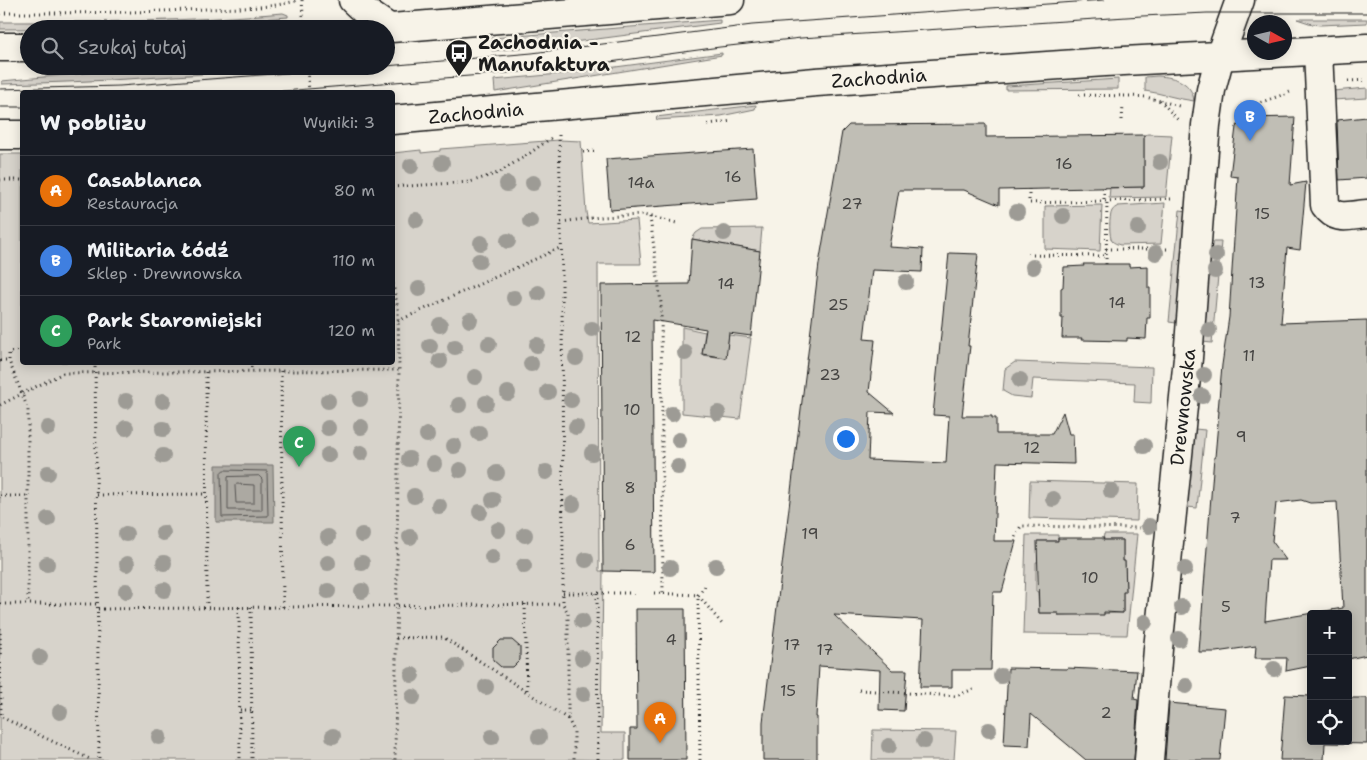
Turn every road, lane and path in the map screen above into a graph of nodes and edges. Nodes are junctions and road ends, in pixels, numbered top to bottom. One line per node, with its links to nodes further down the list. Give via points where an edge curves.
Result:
1 (270, 0): 6 (path)
2 (301, 0): 6 (path); 8 (path)
3 (353, 0): 9 (main road)
4 (730, 0): 10 (main road)
5 (1240, 0): 15 (main road, Drewnowska)
6 (270, 5): 7 (path, via 120,13)
7 (0, 13)
8 (303, 20)
9 (374, 20)
10 (395, 27)
11 (0, 47): 12 (main road)
12 (20, 47)
13 (1367, 48): 14 (main road, Zachodnia)
14 (1318, 51): 15 (main road, Zachodnia); 34 (main road, via 1325,205 1338,216)
15 (1220, 56): 20 (main road, Drewnowska); 21 (main road, Zachodnia, via 816,82)
16 (308, 75): 17 (path)
17 (309, 90)
18 (1072, 95): 20 (path, via 1146,97)
19 (1123, 106): 22 (path)
20 (1208, 110): 99 (main road, Drewnowska, via 1188,358)
21 (395, 120)
22 (1122, 120)
23 (0, 135): 24 (main road)
24 (20, 135)
25 (596, 151): 26 (path)
26 (583, 152)
27 (0, 180): 28 (path)
28 (20, 180)
29 (395, 187): 36 (path, via 470,182 498,173 559,132)
30 (1104, 188): 33 (path)
31 (1029, 189): 33 (path, via 1029,203)
32 (1175, 199): 33 (path)
33 (1106, 201): 39 (path)
34 (1367, 214)
35 (650, 216): 36 (path); 37 (path); 69 (path, via 661,302)
36 (560, 222): 38 (path)
37 (676, 223)
38 (562, 247): 45 (path); 65 (path)
39 (1106, 249): 40 (path); 42 (path)
40 (1172, 249)
41 (1028, 255): 42 (path)
42 (1106, 256): 43 (path)
43 (1106, 264)
44 (395, 294): 45 (path)
45 (398, 321): 51 (path)
46 (20, 351): 47 (path, via 9,352)
47 (9, 361): 48 (path); 56 (path)
48 (0, 362)
49 (95, 365): 54 (path)
50 (251, 365): 52 (path)
51 (399, 370): 53 (path); 76 (path)
52 (251, 371): 53 (path); 55 (path)
53 (281, 371): 80 (path)
54 (95, 372): 55 (path); 56 (path, via 63,373); 59 (path)
55 (206, 372): 58 (path)
56 (23, 394): 57 (path); 61 (path, via 28,409)
57 (0, 405)
58 (207, 494): 59 (path); 77 (path)
59 (97, 495): 73 (path)
60 (0, 496): 61 (path)
61 (28, 496): 72 (path)
62 (1144, 528): 63 (path, via 1021,526)
63 (1015, 537)
64 (708, 584): 70 (path)
65 (563, 593): 66 (path); 75 (path)
66 (597, 593): 67 (path); 97 (path)
67 (636, 593)
68 (654, 593): 69 (path)
69 (663, 593): 70 (path)
70 (698, 594): 82 (path); 98 (path)
71 (0, 604): 72 (path)
72 (28, 604): 73 (path)
73 (98, 604): 81 (path)
74 (525, 604): 75 (path); 76 (path); 87 (path)
75 (563, 604): 90 (path, via 568,613)
76 (396, 605): 80 (path); 84 (path)
77 (207, 607): 78 (path); 81 (path)
78 (239, 607): 79 (path); 88 (path)
79 (251, 607): 80 (path); 89 (path)
80 (283, 607)
81 (98, 609): 92 (path)
82 (722, 624)
83 (0, 628): 91 (path, via 1,717)
84 (396, 638): 87 (path, via 443,637); 95 (path)
85 (976, 688): 86 (path, via 956,696)
86 (859, 690)
87 (527, 692): 90 (path)
88 (240, 710): 89 (path); 93 (path)
89 (252, 710): 94 (path)
90 (568, 720): 96 (path, via 574,731)
91 (92, 760)
92 (99, 760)
93 (240, 760)
94 (252, 760)
95 (395, 760)
96 (574, 760)
97 (598, 760)
98 (700, 760)
99 (1149, 760)

